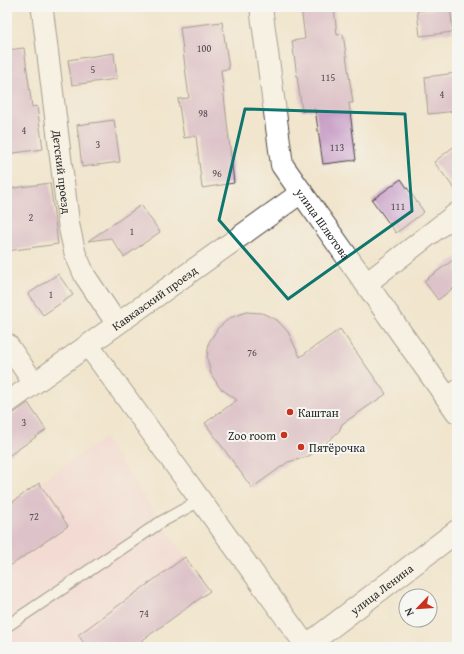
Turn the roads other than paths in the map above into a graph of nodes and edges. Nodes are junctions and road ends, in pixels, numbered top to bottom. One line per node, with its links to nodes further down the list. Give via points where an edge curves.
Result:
1 (42, 7): 6 (street, Детский проезд, via 69,226 75,253 85,276)
2 (261, 7): 3 (main road, улица Шлютова, via 282,165)
3 (302, 192): 5 (main road, улица Шлютова); 6 (street, Кавказский проезд)
4 (457, 213): 5 (street)
5 (367, 283): 10 (main road, улица Шлютова)
6 (117, 324): 8 (street, Кавказский проезд)
7 (7, 344): 9 (street)
8 (88, 345): 9 (street, Кавказский проезд); 12 (street)
9 (34, 383): 11 (street, Кавказский проезд)
10 (453, 397)
11 (7, 402)
12 (201, 500): 14 (lane, via 161,522); 15 (street)
13 (457, 531): 15 (main road, улица Ленина)
14 (7, 626)
15 (306, 647)

